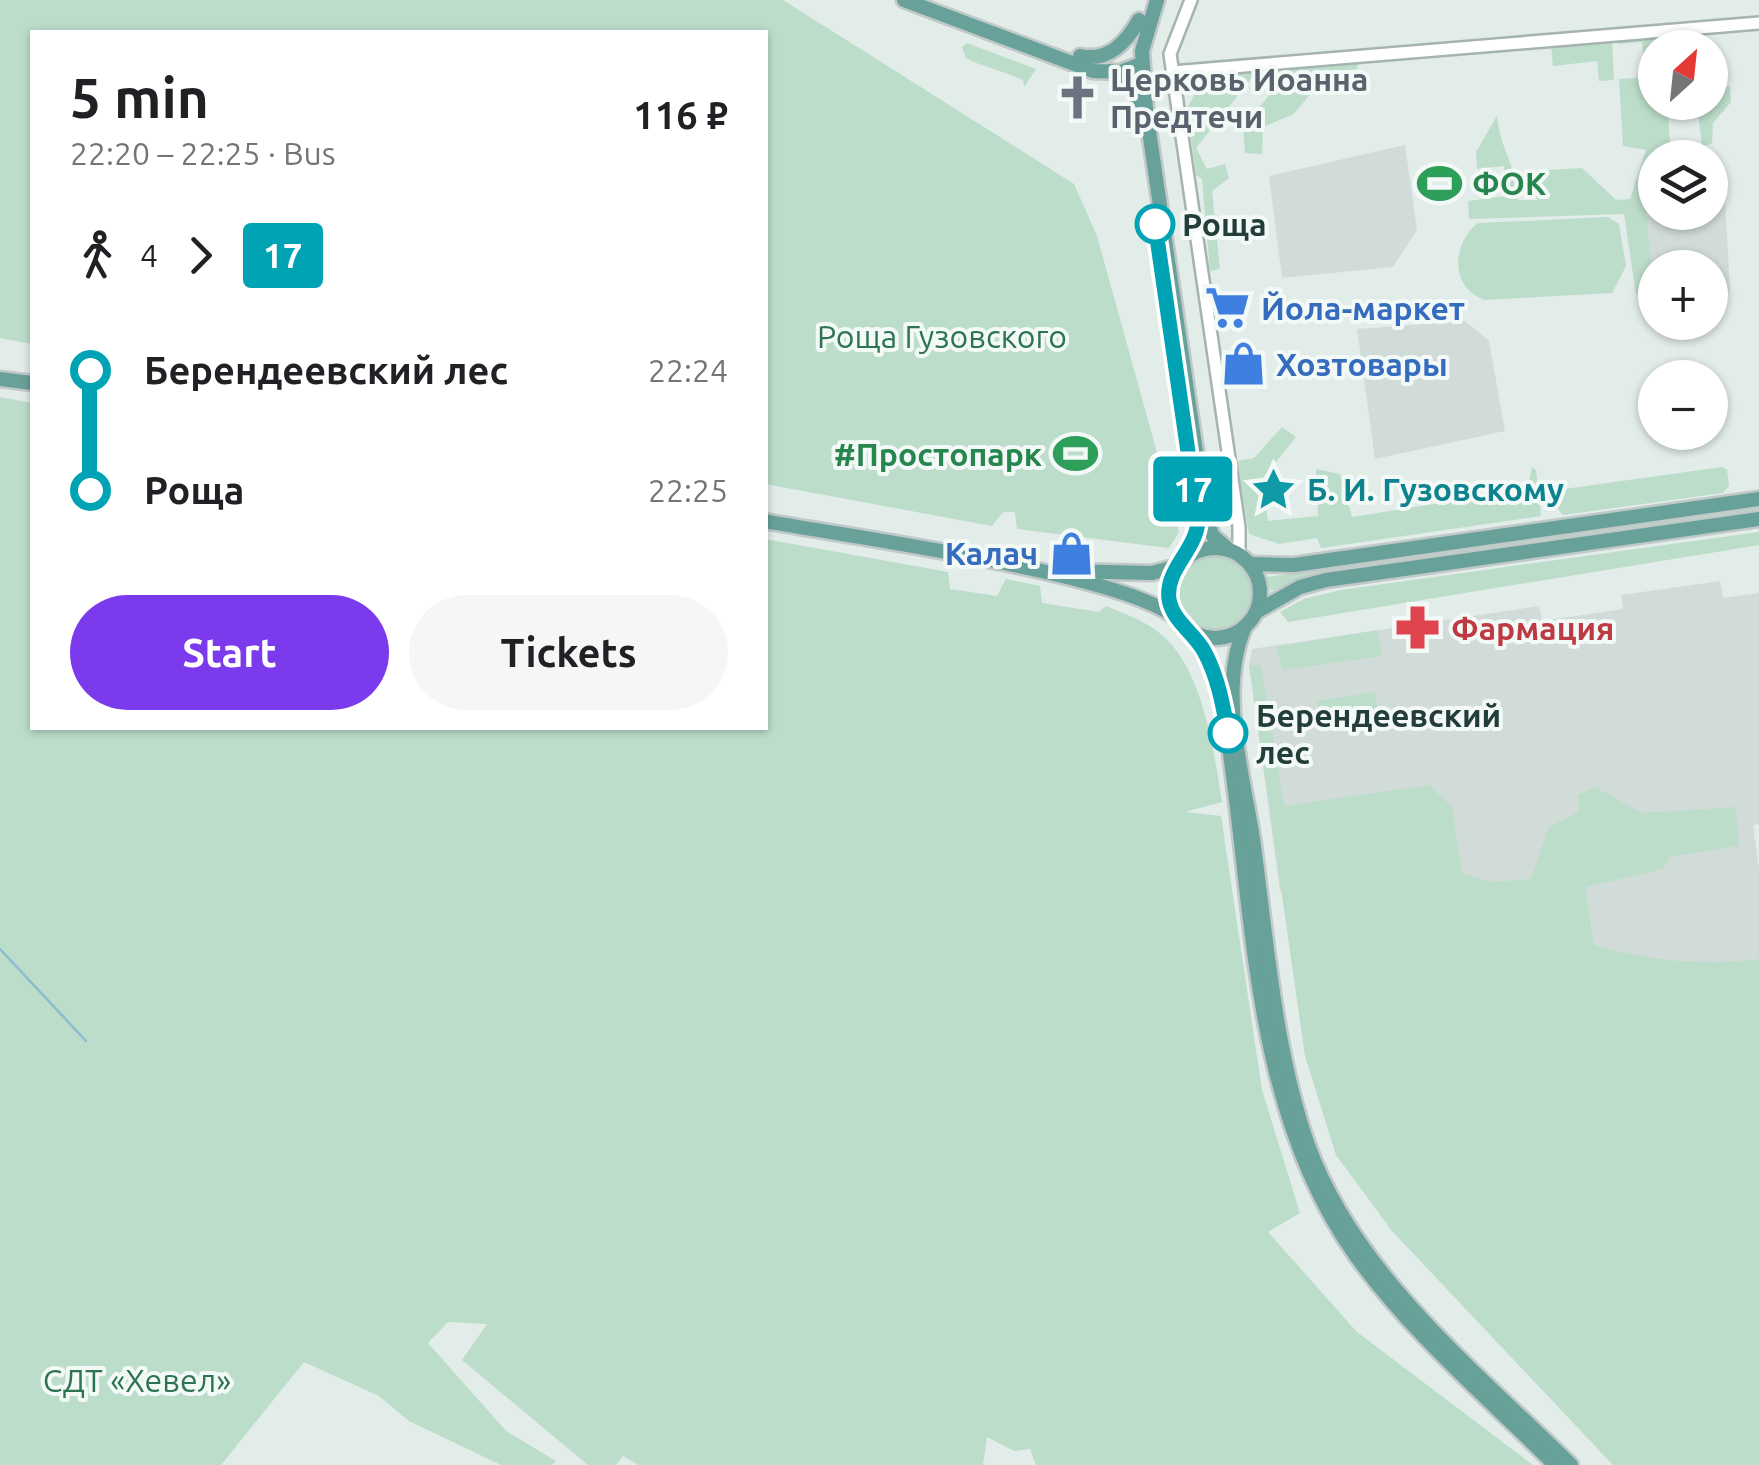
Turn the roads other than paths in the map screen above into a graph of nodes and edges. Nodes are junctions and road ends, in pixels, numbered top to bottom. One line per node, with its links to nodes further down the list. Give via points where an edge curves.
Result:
1 (1148, 0): 5 (main road)
2 (1157, 0): 9 (main road)
3 (1191, 0): 12 (street, via 1170,45)
4 (916, 1): 7 (main road)
5 (1140, 20): 8 (main road, via 1108,54); 9 (main road)
6 (1759, 23): 12 (street)
7 (1062, 53): 8 (main road); 10 (main road)
8 (1080, 56): 11 (main road)
9 (1137, 66): 11 (main road); 13 (main road); 14 (main road)
10 (1093, 70): 11 (main road); 14 (main road)
11 (1112, 72): 13 (main road)
12 (1172, 72): 20 (street)
13 (1138, 95): 14 (main road)
14 (1143, 111): 20 (main road, via 1206,520); 21 (main road, via 1198,521)
15 (0, 379): 16 (main road)
16 (30, 383)
17 (1759, 499): 20 (main road, via 1294,565)
18 (1759, 519): 23 (main road, via 1326,580)
19 (768, 522): 22 (main road)
20 (1239, 556): 21 (main road, via 1212,548); 23 (main road, via 1260,590)
21 (1184, 560): 22 (main road, via 1152,572); 24 (main road, via 1169,597)
22 (1024, 570): 24 (main road, via 1156,604)
23 (1256, 612): 25 (main road)
24 (1182, 623): 25 (main road, via 1214,638); 26 (main road, via 1212,667 1222,702 1273,1054 1303,1160 1338,1228 1380,1287)
25 (1244, 629): 27 (main road, via 1233,664 1236,726 1280,1031 1310,1148 1332,1197 1395,1288)
26 (1555, 1465)
27 (1571, 1465)

